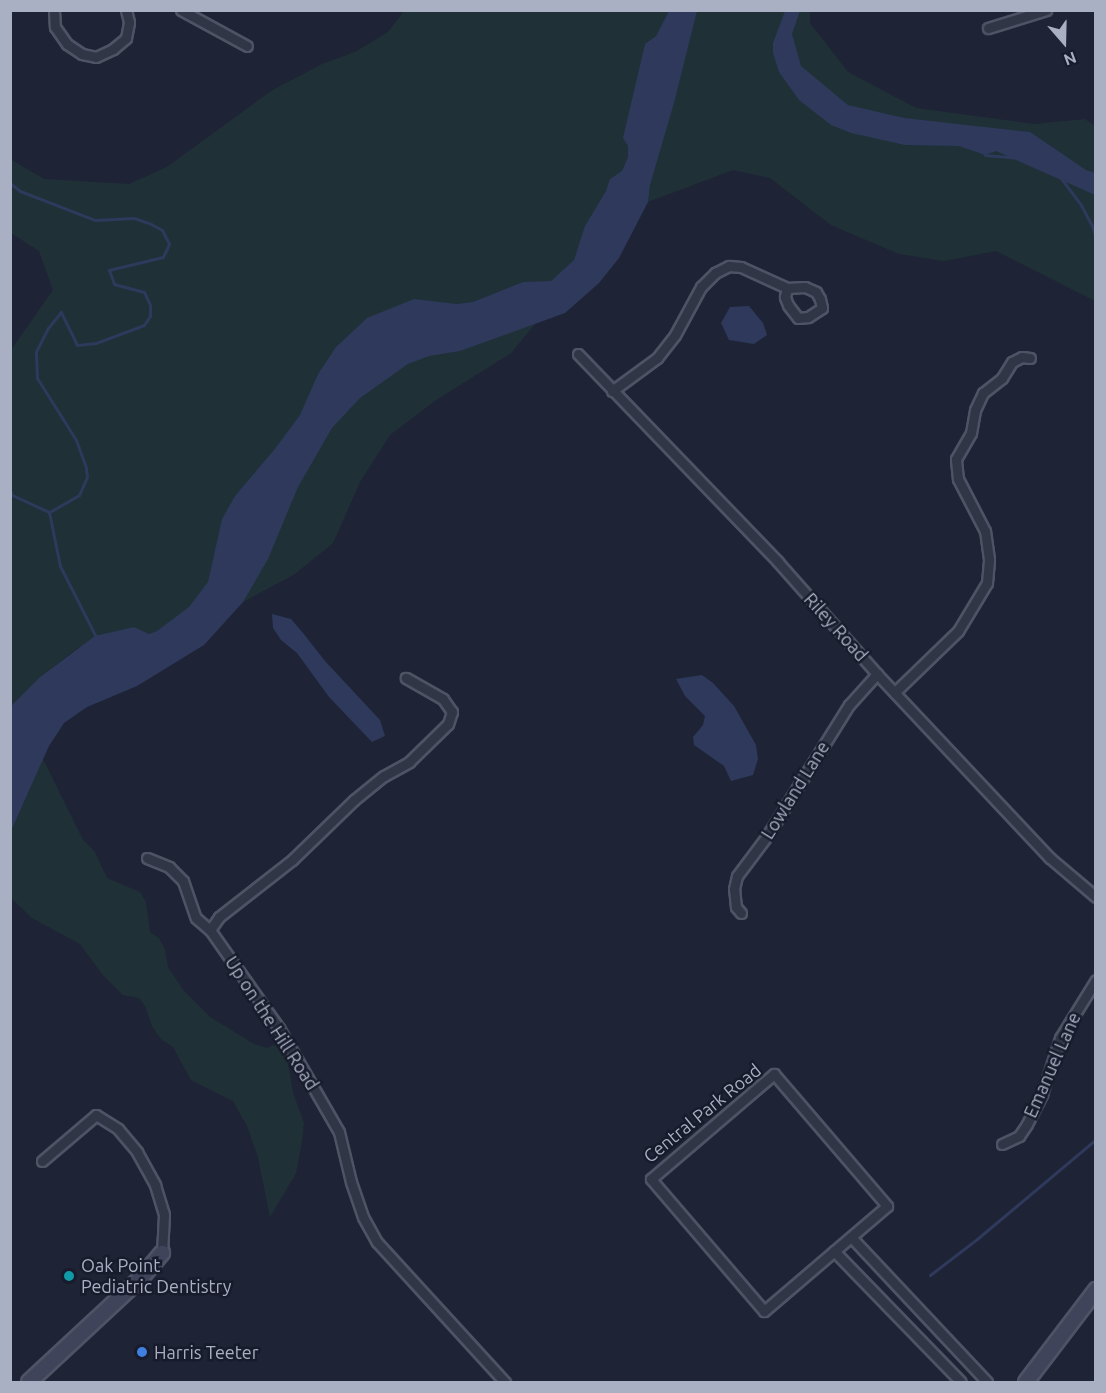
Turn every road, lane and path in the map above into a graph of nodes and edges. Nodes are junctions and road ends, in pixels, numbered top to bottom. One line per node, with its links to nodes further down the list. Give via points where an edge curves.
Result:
1 (54, 10): 2 (street, via 55,27 67,44 96,57 126,38)
2 (126, 10)
3 (181, 10): 6 (street)
4 (1046, 10): 5 (street)
5 (988, 28)
6 (247, 46)
7 (787, 288): 10 (street, via 741,267 729,266 715,273 701,287 675,335 657,358)
8 (578, 354): 10 (street, Riley Road)
9 (1030, 358): 13 (street, via 1012,362 1002,378 983,393 971,433 956,459 958,479 985,531 987,583 958,631)
10 (612, 391): 11 (street, Riley Road, via 778,562)
11 (877, 674): 13 (street, Riley Road); 16 (street, Lowland Lane, via 849,705 767,836 737,876 734,889)
12 (406, 678): 17 (street, via 443,699 452,712 448,724 409,762 354,800 291,860 219,917)
13 (896, 691): 15 (street, Riley Road, via 1050,858)
14 (147, 858): 17 (street, Up on the Hill Road, via 169,867 183,881 196,918)
15 (1095, 897)
16 (741, 914)
17 (210, 930): 26 (street, Up on the Hill Road, via 276,1024 329,1112 339,1132 363,1217 377,1242)
18 (1095, 980): 19 (street, Emanuel Lane, via 1060,1038 1042,1094 1027,1124 1019,1136)
19 (1002, 1144)
20 (42, 1161): 23 (street, via 96,1115 118,1129 138,1152 155,1185 164,1215)
21 (851, 1237): 22 (street, Central Park Road); 22 (street, Central Park Road, via 887,1206 774,1074 651,1179 764,1311); 28 (street)
22 (834, 1251): 27 (street)
23 (162, 1253): 25 (street, via 141,1278)
24 (1095, 1290): 29 (street)
25 (29, 1383)
26 (505, 1383)
27 (962, 1383)
28 (987, 1383)
29 (1026, 1383)

